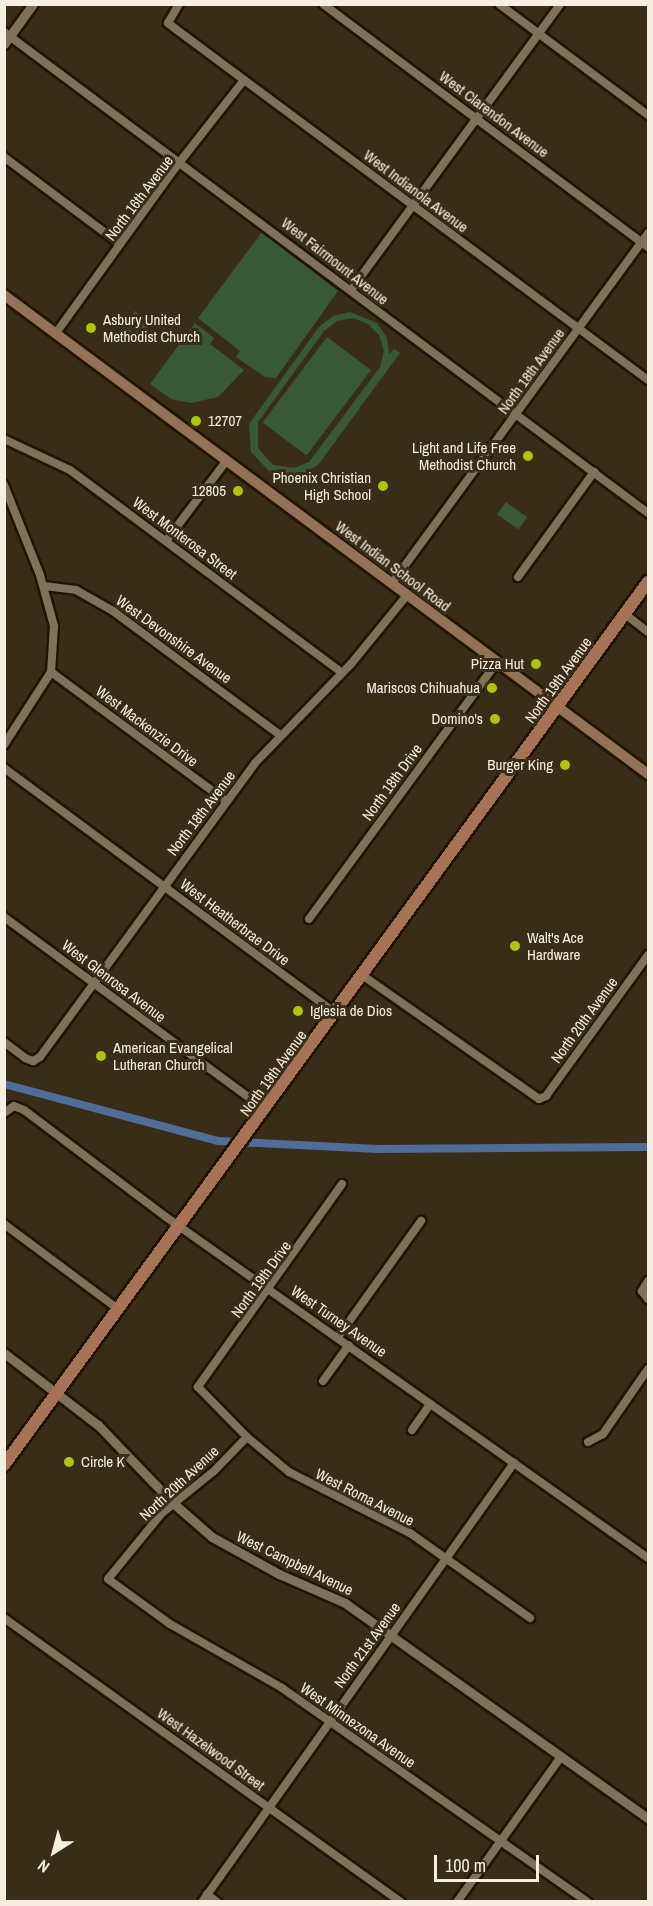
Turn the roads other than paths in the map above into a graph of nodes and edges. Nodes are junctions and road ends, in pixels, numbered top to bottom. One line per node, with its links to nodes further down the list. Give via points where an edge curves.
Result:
1 (33, 4): 7 (street)
2 (179, 4): 8 (street, West Indianola Avenue, via 168,22)
3 (323, 4): 10 (street, West Clarendon Avenue)
4 (499, 4): 6 (street)
5 (560, 4): 6 (street)
6 (538, 34): 9 (street); 10 (street)
7 (6, 37): 12 (street, West Fairmount Avenue)
8 (244, 80): 12 (street, North 16th Avenue); 13 (street, West Indianola Avenue)
9 (648, 115)
10 (477, 118): 13 (street); 16 (street, West Clarendon Avenue)
11 (4, 158): 15 (street)
12 (181, 162): 15 (street, North 16th Avenue); 17 (street, West Fairmount Avenue)
13 (413, 205): 17 (street); 19 (street, West Indianola Avenue)
14 (648, 233): 16 (street, North 18th Avenue)
15 (120, 244): 20 (street, North 16th Avenue)
16 (645, 244): 19 (street, North 18th Avenue)
17 (351, 290): 22 (street, West Fairmount Avenue)
18 (4, 295): 20 (main road, West Indian School Road)
19 (579, 328): 21 (street, West Indianola Avenue); 22 (street, North 18th Avenue)
20 (56, 333): 24 (main road, West Indian School Road)
21 (648, 380)
22 (516, 414): 25 (street, West Fairmount Avenue); 31 (street, North 18th Avenue)
23 (4, 439): 28 (street, West Monterosa Street, via 70,470)
24 (227, 460): 28 (street); 31 (main road, West Indian School Road)
25 (594, 472): 27 (street, West Fairmount Avenue); 29 (street)
26 (4, 485): 32 (street)
27 (648, 513)
28 (166, 541): 38 (street, West Monterosa Street)
29 (518, 577)
30 (648, 582): 34 (main road, North 19th Avenue)
31 (392, 583): 33 (main road, West Indian School Road)
32 (44, 586): 37 (street, via 54,626); 40 (street, West Devonshire Avenue, via 76,590 113,611)
33 (407, 595): 36 (main road, West Indian School Road); 38 (street, North 18th Avenue)
34 (625, 614): 35 (street); 39 (main road, North 19th Avenue)
35 (648, 632)
36 (497, 662): 39 (main road, West Indian School Road); 47 (street, North 18th Drive)
37 (51, 672): 41 (street); 44 (street, West Mackenzie Drive)
38 (342, 673): 40 (street, North 18th Avenue)
39 (557, 707): 43 (main road, West Indian School Road); 49 (main road, North 19th Avenue)
40 (280, 735): 44 (street, North 18th Avenue)
41 (4, 745)
42 (4, 768): 45 (street, West Heatherbrae Drive)
43 (648, 774)
44 (226, 801): 45 (street, North 18th Avenue)
45 (164, 886): 50 (street, North 18th Avenue); 51 (street, West Heatherbrae Drive)
46 (4, 917): 50 (street, West Glenrosa Avenue)
47 (309, 919)
48 (648, 955): 49 (street, North 20th Avenue, via 546,1096 539,1100)
49 (362, 975): 51 (main road, North 19th Avenue)
50 (94, 983): 52 (street, North 18th Avenue, via 33,1061); 53 (street, West Glenrosa Avenue)
51 (334, 1013): 53 (main road, North 19th Avenue)
52 (4, 1042)
53 (266, 1110): 58 (main road, North 19th Avenue)
54 (4, 1113): 58 (street, West Turney Avenue, via 14,1106)
55 (342, 1184): 60 (street, North 19th Drive)
56 (421, 1221): 63 (street)
57 (4, 1224): 62 (street)
58 (180, 1226): 60 (street, West Turney Avenue); 62 (main road, North 19th Avenue)
59 (648, 1281): 61 (street, via 642,1291)
60 (270, 1288): 63 (street, West Turney Avenue); 68 (street, North 19th Drive)
61 (648, 1299)
62 (118, 1309): 69 (main road, North 19th Avenue)
63 (338, 1337): 64 (street, West Turney Avenue)
64 (349, 1345): 67 (street); 70 (street, West Turney Avenue)
65 (4, 1353): 69 (street, West Campbell Avenue)
66 (648, 1369): 73 (street, via 603,1434)
67 (323, 1381)
68 (198, 1387): 72 (street, West Roma Avenue)
69 (56, 1394): 75 (main road, North 19th Avenue); 76 (street, West Campbell Avenue, via 107,1434)
70 (430, 1404): 71 (street); 74 (street, West Turney Avenue)
71 (412, 1431)
72 (247, 1437): 76 (street, North 20th Avenue, via 214,1471); 77 (street, West Roma Avenue, via 317,1488 378,1516)
73 (588, 1442)
74 (514, 1463): 77 (street, North 21st Avenue); 78 (street, West Turney Avenue)
75 (4, 1465)
76 (173, 1503): 79 (street, North 20th Avenue); 82 (street, West Campbell Avenue, via 232,1550 345,1603)
77 (447, 1558): 80 (street, West Roma Avenue); 82 (street, North 21st Avenue)
78 (648, 1558)
79 (108, 1579): 83 (street, West Minnezona Avenue, via 170,1624 282,1688)
80 (530, 1617)
81 (4, 1618): 85 (street, West Hazelwood Street)
82 (392, 1634): 83 (street, North 21st Avenue); 84 (street, West Campbell Avenue)
83 (329, 1721): 85 (street, North 21st Avenue); 87 (street, West Minnezona Avenue)
84 (561, 1757): 86 (street, West Campbell Avenue); 87 (street)
85 (269, 1808): 88 (street, North 21st Avenue); 90 (street, West Hazelwood Street)
86 (647, 1816)
87 (499, 1842): 91 (street); 92 (street, West Minnezona Avenue)
88 (205, 1898): 89 (street)
89 (217, 1902)
90 (401, 1902)
91 (457, 1902)
92 (588, 1902)

